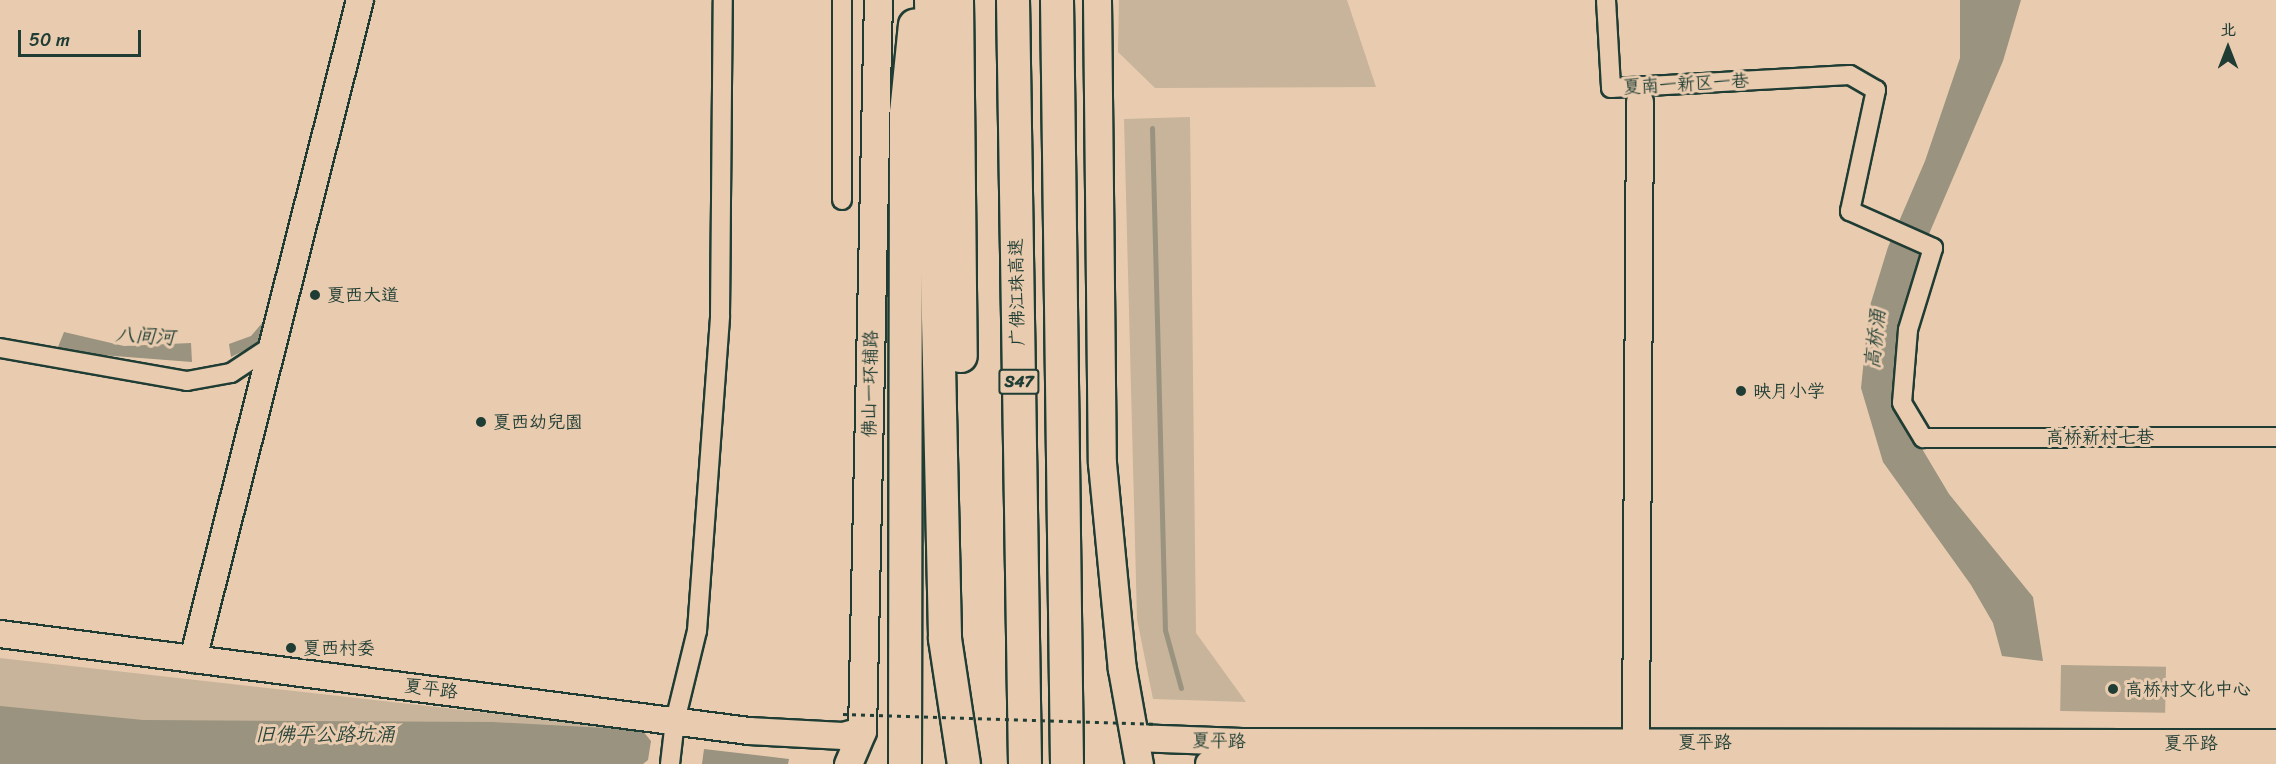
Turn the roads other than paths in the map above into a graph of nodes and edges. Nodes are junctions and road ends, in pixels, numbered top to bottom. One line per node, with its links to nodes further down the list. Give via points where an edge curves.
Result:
1 (360, 0): 14 (main road)
2 (723, 0): 21 (street, via 720,316 697,631)
3 (842, 0): 13 (street)
4 (878, 0): 22 (main road, 佛山一环辅路)
5 (917, 0): 29 (highway, via 906,113)
6 (931, 0): 30 (highway, via 945,639)
7 (957, 0): 30 (highway)
8 (1013, 0): 31 (highway, 广佛江珠高速 / S47)
9 (1056, 0): 18 (highway)
10 (1097, 0): 23 (main road, via 1102,463 1122,669)
11 (1606, 0): 17 (street, 夏南一新区一巷, via 1611,88 1850,75 1876,90 1850,211 1933,248 1908,330 1902,403)
12 (1640, 102): 24 (main road)
13 (842, 200)
14 (272, 346): 15 (street, via 231,373 187,381); 20 (main road)
15 (0, 348)
16 (2276, 437): 17 (street, 高桥新村七巷)
17 (1923, 438)
18 (1063, 582): 32 (highway); 33 (highway)
19 (0, 634): 20 (main road, 夏平路)
20 (193, 659): 21 (main road, 夏平路)
21 (675, 721): 22 (main road, 夏平路, via 749,731 843,736); 27 (street)
22 (853, 722): 28 (main road, 佛山一环辅路)
23 (1142, 742): 24 (main road, 夏平路)
24 (1636, 742): 25 (main road, 夏平路)
25 (2276, 743)
26 (2276, 762): 34 (main road, 夏平路)
27 (670, 764)
28 (848, 764)
29 (905, 764)
30 (964, 764)
31 (1025, 764)
32 (1067, 764)
33 (1084, 764)
34 (1209, 764)

